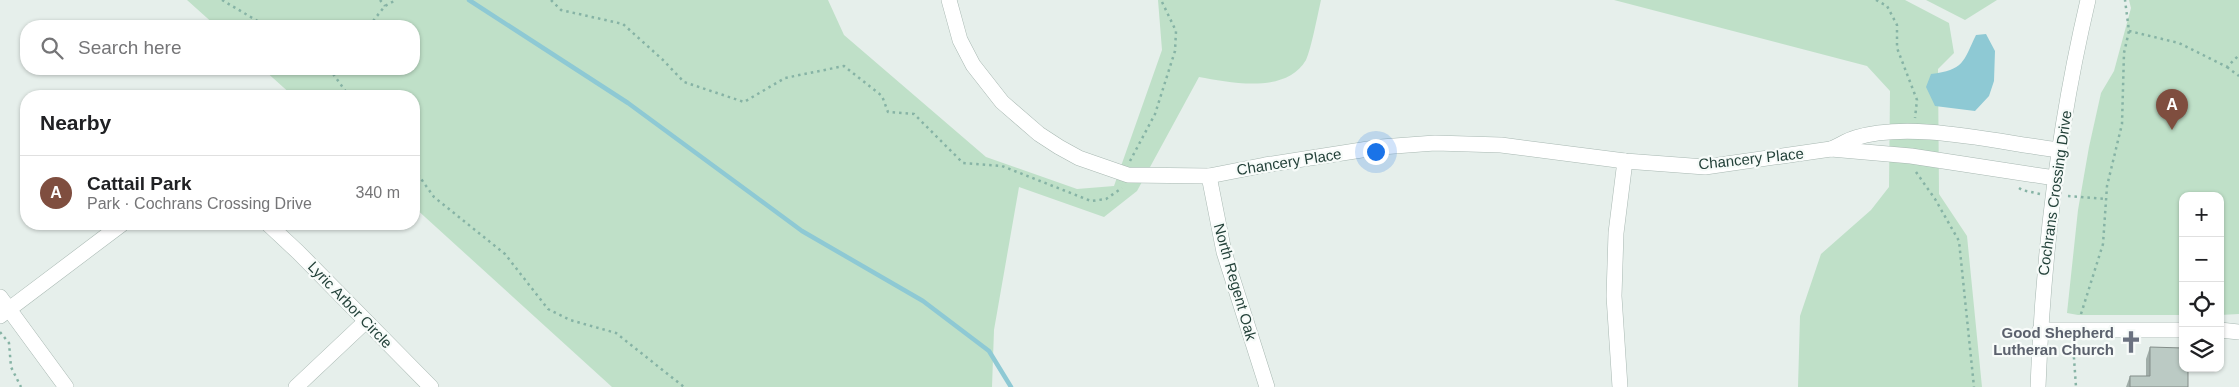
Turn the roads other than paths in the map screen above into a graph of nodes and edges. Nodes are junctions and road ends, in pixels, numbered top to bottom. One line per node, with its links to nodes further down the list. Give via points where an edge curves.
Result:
1 (949, 0): 6 (street, Chancery Place, via 960,40 973,65 1002,102 1039,134 1079,158 1128,175)
2 (2088, 0): 4 (street, Cochrans Crossing Drive)
3 (1831, 149): 4 (street, Chancery Place, via 1854,138 1881,132 1914,132); 5 (street, Chancery Place, via 1705,167); 7 (street, Chancery Place, via 1911,156)
4 (2059, 150): 7 (street, Cochrans Crossing Drive)
5 (1625, 160): 6 (street, Chancery Place, via 1501,145 1435,143 1381,147); 21 (street, via 1616,233 1614,296)
6 (1209, 176): 20 (street, North Regent Oak, via 1224,252)
7 (2055, 178): 13 (street, Cochrans Crossing Drive)
8 (114, 230): 11 (street)
9 (274, 230): 12 (street, Lyric Arbor Circle)
10 (0, 297): 11 (street)
11 (5, 312): 17 (street)
12 (365, 322): 18 (street); 19 (street, Lyric Arbor Circle)
13 (2040, 330): 14 (street); 22 (street, Cochrans Crossing Drive)
14 (2179, 330)
15 (2224, 330): 16 (street)
16 (2239, 332)
17 (66, 387)
18 (296, 387)
19 (431, 387)
20 (1267, 387)
21 (1620, 387)
22 (2038, 387)

